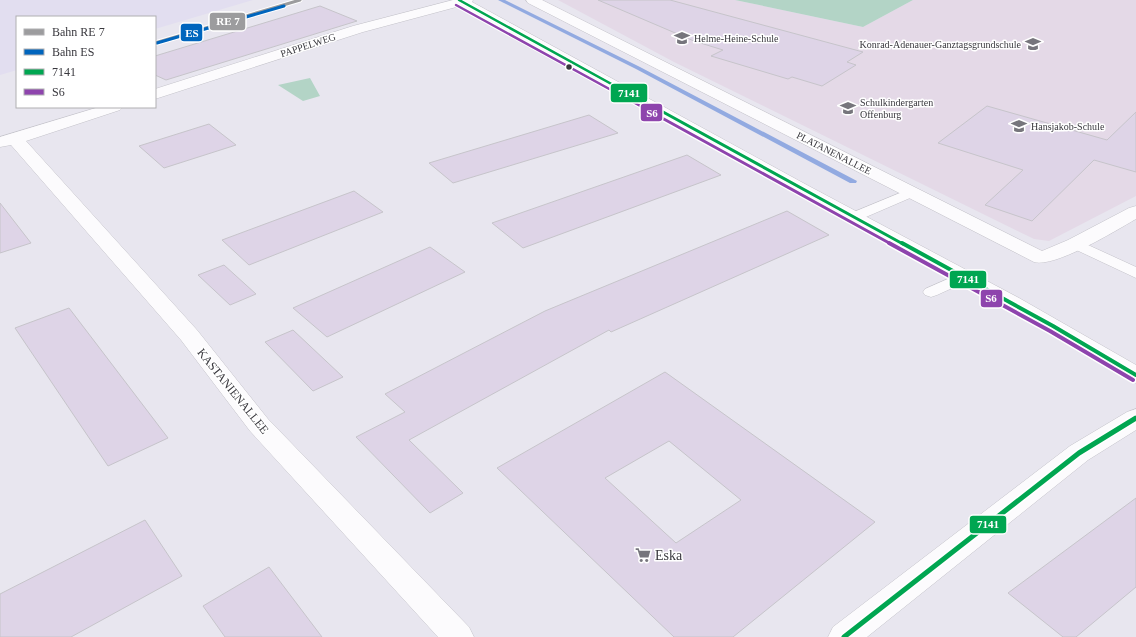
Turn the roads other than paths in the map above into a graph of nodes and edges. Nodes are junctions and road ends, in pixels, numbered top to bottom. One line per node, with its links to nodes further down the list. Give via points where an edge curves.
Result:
1 (532, 0): 6 (street, PLATANENALLEE)
2 (463, 1): 3 (street, PAPPELWEG, via 358,29); 8 (street)
3 (156, 94)
4 (112, 108): 5 (street)
5 (8, 141): 15 (street, KASTANIENALLEE, via 188,335 259,425)
6 (912, 192): 8 (lane); 9 (street, PLATANENALLEE, via 1041,258)
7 (1136, 212): 9 (street, PLATANENALLEE)
8 (854, 217): 11 (street)
9 (1075, 244): 10 (lane)
10 (1136, 273)
11 (966, 276): 12 (lane); 13 (street)
12 (931, 292)
13 (1136, 375)
14 (1136, 418): 16 (street, via 1078,453)
15 (458, 637)
16 (844, 637)

